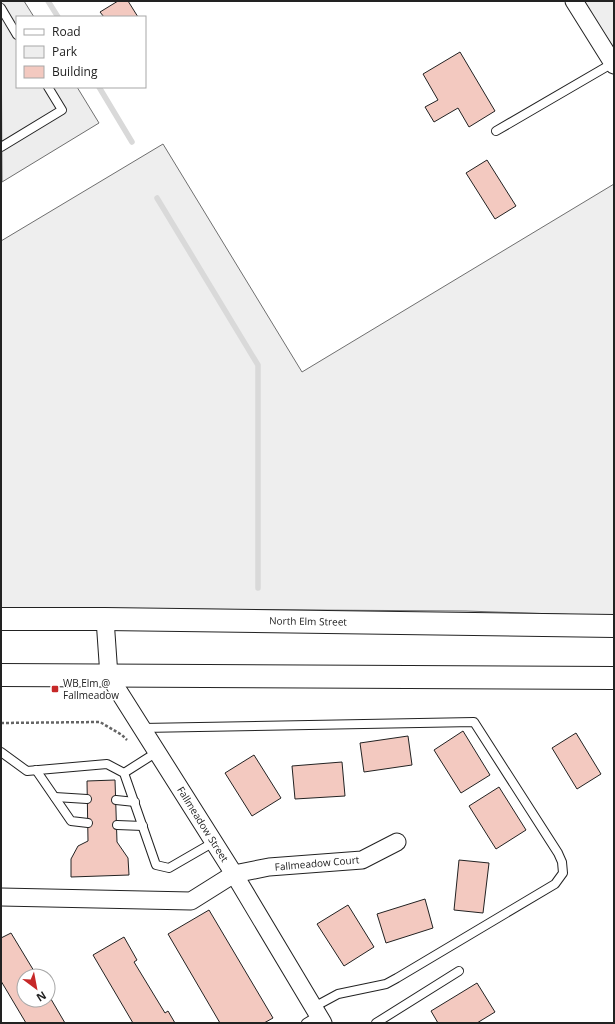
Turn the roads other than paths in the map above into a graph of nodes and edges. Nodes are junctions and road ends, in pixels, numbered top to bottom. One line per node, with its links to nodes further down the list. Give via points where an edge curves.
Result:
1 (574, 1): 4 (street)
2 (1, 8): 3 (lane)
3 (16, 33)
4 (613, 64): 6 (lane)
5 (49, 88): 7 (lane, via 62,110)
6 (496, 131)
7 (1, 146)
8 (1, 619): 9 (main road, North Elm Street)
9 (105, 619): 10 (main road, North Elm Street); 12 (street, Fallmeadow Street)
10 (614, 626)
11 (1, 675): 12 (main road)
12 (109, 676): 13 (main road); 14 (street, Fallmeadow Street)
13 (614, 678)
14 (142, 728): 16 (street, Fallmeadow Street); 31 (lane, via 474,722 558,853 563,873 555,884 386,984 338,994)
15 (1, 752): 17 (lane, via 27,771)
16 (157, 752): 18 (lane); 26 (street, Fallmeadow Street)
17 (36, 770): 18 (lane, via 107,764); 19 (lane)
18 (124, 773): 22 (lane)
19 (55, 797): 20 (lane); 23 (lane, via 71,821)
20 (87, 799)
21 (116, 800): 22 (lane)
22 (135, 802): 25 (lane)
23 (88, 824)
24 (117, 825): 25 (lane)
25 (143, 826): 26 (lane, via 156,865 169,868)
26 (214, 842): 28 (street, Fallmeadow Street)
27 (397, 842): 28 (street, Fallmeadow Court, via 362,860 269,867)
28 (234, 874): 29 (street, via 191,901); 31 (street, Fallmeadow Street)
29 (1, 897)
30 (459, 970): 32 (lane)
31 (316, 1017)
32 (376, 1023)

